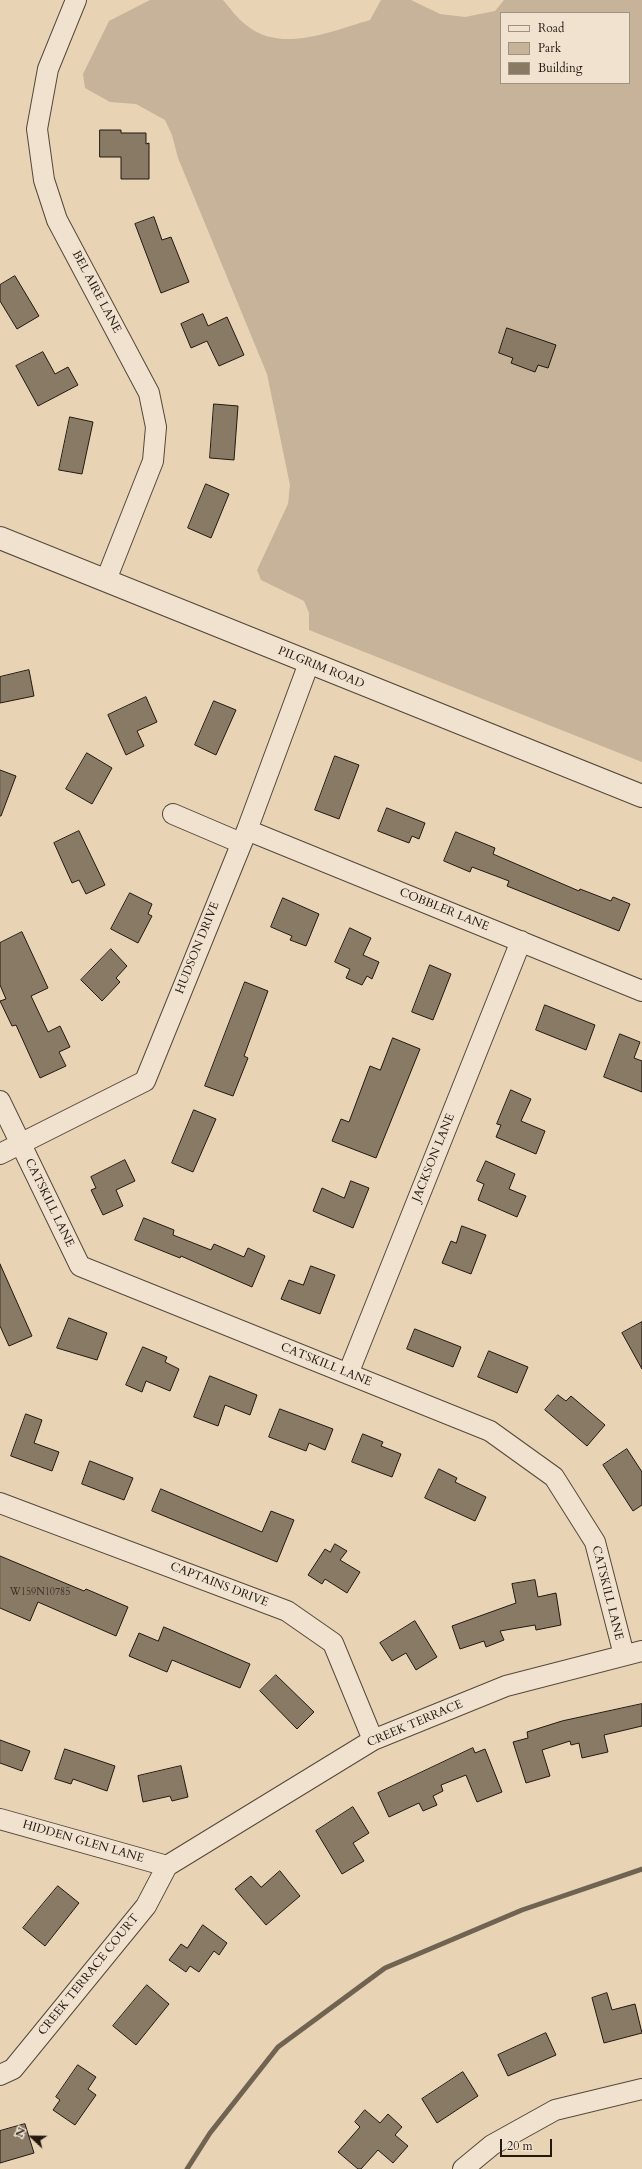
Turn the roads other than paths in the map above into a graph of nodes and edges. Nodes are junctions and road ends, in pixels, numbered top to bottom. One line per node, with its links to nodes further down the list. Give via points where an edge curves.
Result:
1 (76, 0): 3 (street, BEL AIRE LANE, via 48,69 37,129 44,180 58,220 149,393 156,427 152,461)
2 (0, 538): 3 (street, PILGRIM ROAD)
3 (106, 580): 4 (street, PILGRIM ROAD)
4 (308, 663): 5 (street, PILGRIM ROAD); 7 (street, HUDSON DRIVE)
5 (642, 796)
6 (173, 814): 7 (street, COBBLER LANE)
7 (244, 836): 8 (street, COBBLER LANE); 11 (street, HUDSON DRIVE, via 145,1081)
8 (521, 942): 9 (street, COBBLER LANE); 13 (street, JACKSON LANE)
9 (642, 990)
10 (0, 1101): 11 (street, CATSKILL LANE)
11 (20, 1144): 12 (street, HUDSON DRIVE); 13 (street, CATSKILL LANE, via 80,1266)
12 (0, 1154)
13 (348, 1374): 15 (street, CATSKILL LANE, via 490,1432 554,1477 595,1542)
14 (0, 1503): 16 (street, CAPTAINS DRIVE, via 287,1611 333,1643)
15 (633, 1653): 16 (street, CREEK TERRACE, via 506,1686)
16 (373, 1740): 18 (street, CREEK TERRACE)
17 (0, 1819): 18 (street, HIDDEN GLEN LANE)
18 (167, 1866): 19 (street, CREEK TERRACE COURT, via 146,1906 12,2069)
19 (0, 2075)
20 (642, 2089): 21 (street, via 555,2110 492,2145)
21 (462, 2169)

